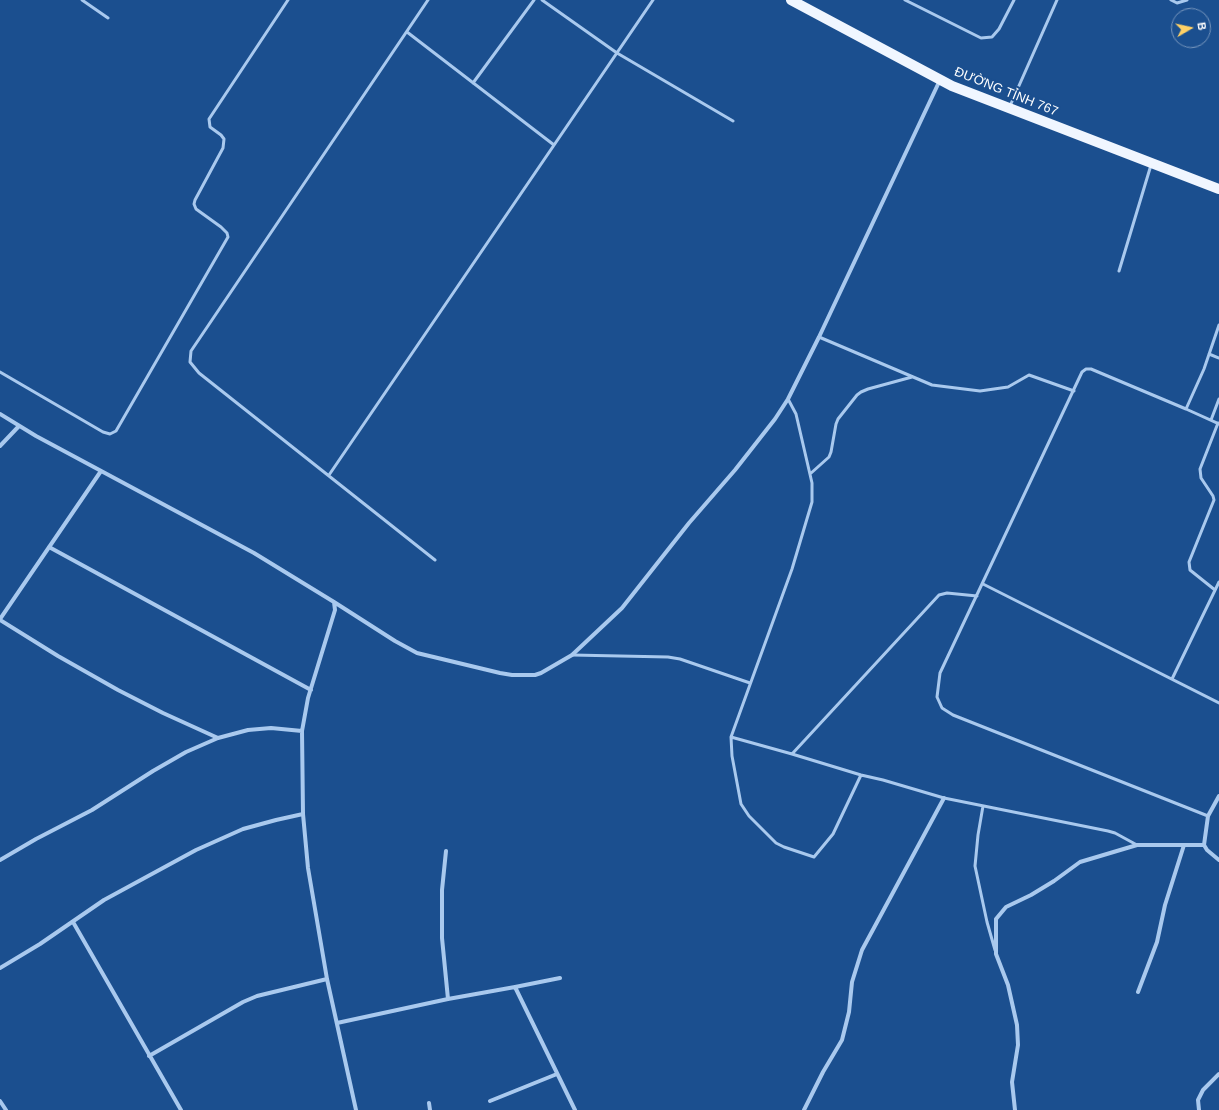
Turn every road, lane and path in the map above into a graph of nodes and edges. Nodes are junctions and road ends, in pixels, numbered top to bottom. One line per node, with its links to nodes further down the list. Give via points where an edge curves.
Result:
1 (82, 0): 13 (lane)
2 (288, 0): 28 (lane, via 209,119 210,127 224,139 223,148 194,204 196,209 221,227 228,237 116,432 103,432)
3 (428, 0): 14 (lane)
4 (534, 0): 17 (lane)
5 (542, 0): 15 (lane)
6 (653, 0): 15 (lane)
7 (791, 0): 16 (main road, ĐƯỜNG TỈNH 767)
8 (905, 0): 9 (lane, via 981,38 992,37 999,29)
9 (1014, 0)
10 (1058, 0): 18 (lane)
11 (1171, 0): 12 (lane, via 1177,3)
12 (1187, 0)
13 (108, 18)
14 (407, 32): 17 (lane); 41 (lane, via 191,351 190,362 199,373)
15 (617, 53): 19 (lane); 20 (lane)
16 (940, 80): 18 (main road, ĐƯỜNG TỈNH 767); 25 (street)
17 (473, 84): 20 (lane)
18 (1010, 108): 21 (main road, ĐƯỜNG TỈNH 767)
19 (733, 121)
20 (554, 145): 41 (lane)
21 (1152, 163): 22 (main road, ĐƯỜNG TỈNH 767); 23 (lane)
22 (1219, 189)
23 (1119, 271)
24 (1219, 325): 26 (lane)
25 (819, 337): 29 (lane); 32 (street)
26 (1209, 354): 27 (lane); 33 (lane)
27 (1219, 358)
28 (0, 372)
29 (912, 377): 30 (lane, via 932,385 980,391 1008,387 1026,376 1032,376); 40 (lane, via 868,389 857,395 838,419 832,452)
30 (1074, 391): 33 (lane, via 1082,372 1086,369); 45 (lane)
31 (1219, 398): 35 (lane)
32 (788, 399): 40 (lane, via 796,414); 50 (street, via 775,419 622,608)
33 (1186, 409): 35 (lane)
34 (0, 414): 37 (street)
35 (1211, 420): 36 (lane)
36 (1219, 424): 46 (lane, via 1200,469 1201,478 1214,500 1189,562 1190,570)
37 (19, 426): 38 (street); 39 (street)
38 (0, 446)
39 (101, 471): 42 (street); 48 (street, via 254,553)
40 (810, 474): 52 (lane, via 810,511 768,638)
41 (329, 475): 43 (lane)
42 (49, 547): 49 (street); 53 (street)
43 (435, 560)
44 (1219, 582): 46 (lane)
45 (983, 584): 47 (lane); 51 (lane)
46 (1215, 590): 51 (lane)
47 (977, 596): 58 (lane, via 947,593 939,595); 64 (lane, via 940,673 937,697 942,708 953,715)
48 (334, 602): 50 (street, via 417,654 500,673 541,673); 53 (street, via 335,610)
49 (0, 620): 57 (street, via 118,690)
50 (572, 655): 52 (lane, via 668,657)
51 (1172, 680): 54 (lane)
52 (750, 683): 56 (lane)
53 (311, 690): 55 (street)
54 (1219, 703)
55 (302, 730): 57 (street, via 248,730); 63 (street)
56 (731, 737): 58 (lane); 59 (lane, via 732,756 744,811 776,843 814,857 832,834)
57 (218, 738): 69 (street, via 186,752 92,810)
58 (792, 754): 59 (lane)
59 (860, 775): 61 (lane)
60 (1219, 796): 64 (street)
61 (944, 798): 62 (lane); 91 (street, via 862,950 852,982 849,1012 842,1040)
62 (982, 806): 65 (lane, via 1108,831); 72 (lane, via 975,866)
63 (303, 814): 71 (street, via 243,829 196,850 104,900); 75 (street, via 308,868)
64 (1208, 816): 67 (street)
65 (1136, 845): 66 (street); 72 (street, via 1080,862 1031,895 1006,907 996,920)
66 (1184, 845): 67 (street); 77 (street, via 1156,942)
67 (1204, 845): 70 (street)
68 (446, 852): 78 (street, via 442,890 442,938)
69 (0, 860)
70 (1219, 860)
71 (73, 922): 73 (street); 80 (street)
72 (996, 954): 92 (street, via 1008,985 1017,1025 1018,1045 1012,1082)
73 (0, 968)
74 (560, 978): 76 (street)
75 (327, 979): 79 (street); 80 (street, via 243,1002)
76 (515, 987): 78 (street); 81 (street)
77 (1138, 992)
78 (448, 998): 79 (street)
79 (337, 1023): 88 (street)
80 (149, 1056): 87 (street)
81 (557, 1074): 84 (street); 90 (street)
82 (1219, 1074): 93 (street, via 1203,1090 1198,1100)
83 (0, 1101): 86 (street)
84 (490, 1101)
85 (429, 1103): 89 (street)
86 (6, 1110)
87 (181, 1110)
88 (356, 1110)
89 (430, 1110)
90 (575, 1110)
91 (804, 1110)
92 (1015, 1110)
93 (1199, 1110)

